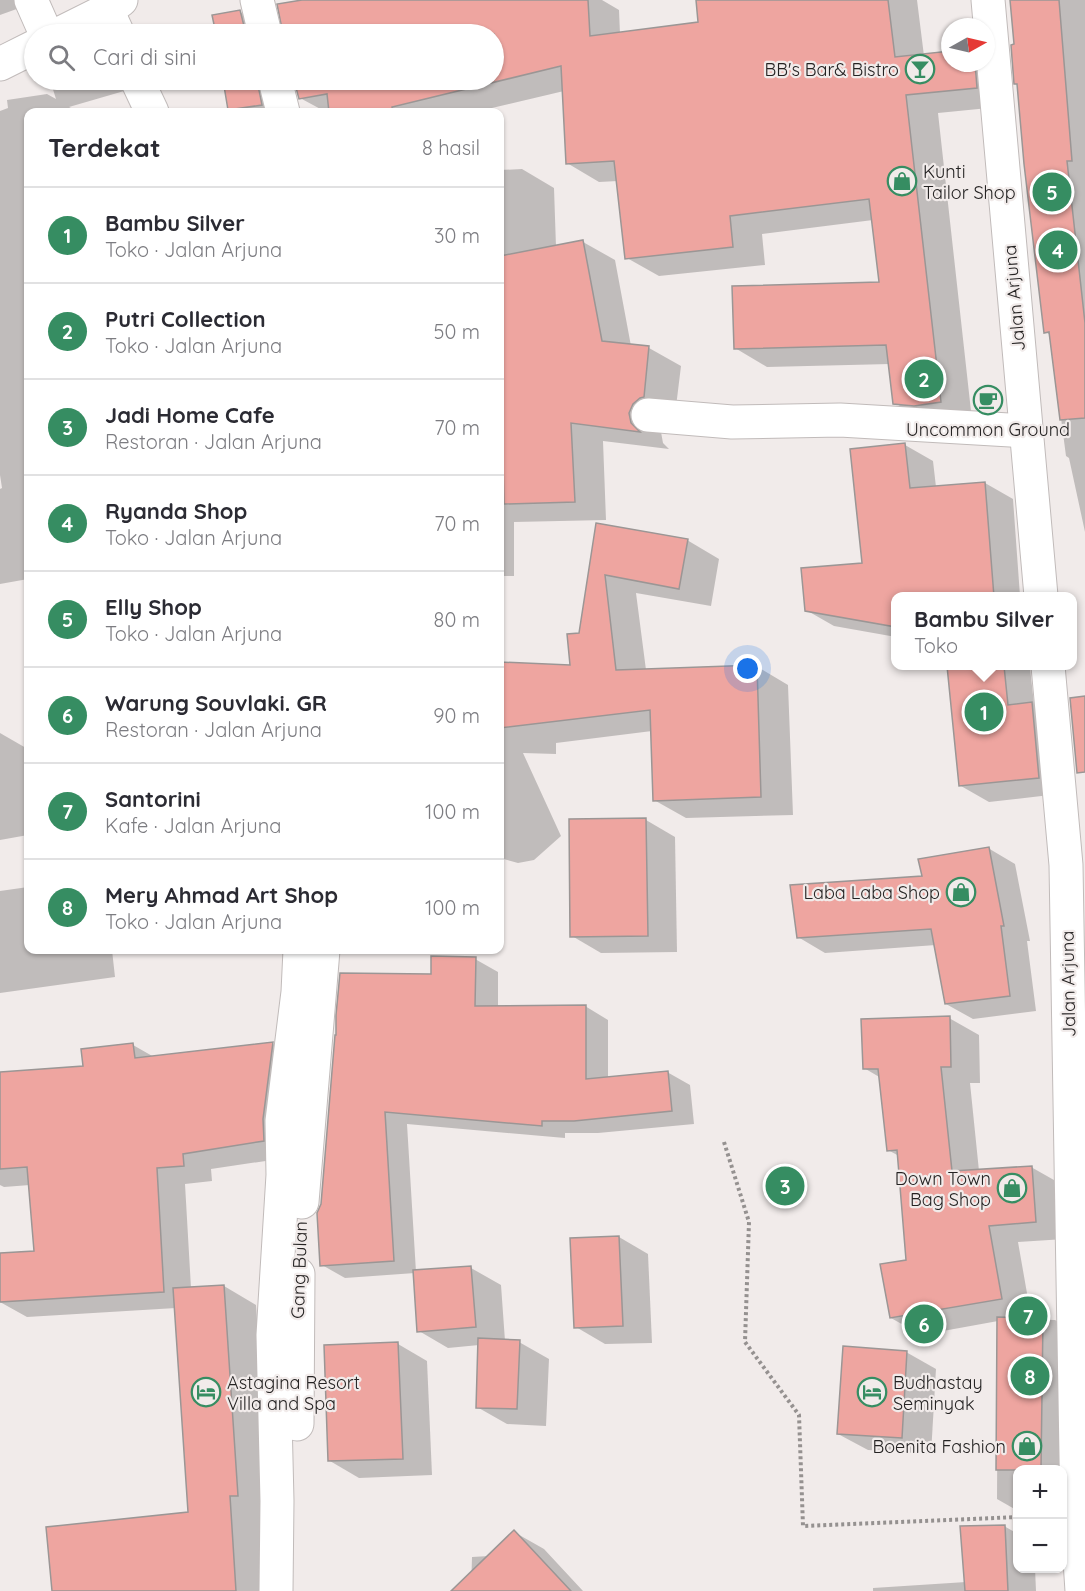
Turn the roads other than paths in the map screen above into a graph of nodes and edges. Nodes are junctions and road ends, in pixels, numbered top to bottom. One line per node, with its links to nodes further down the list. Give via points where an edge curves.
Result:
1 (31, 0): 6 (street)
2 (257, 0): 8 (street)
3 (275, 0): 9 (street)
4 (988, 0): 19 (street, Jalan Arjuna)
5 (115, 15): 7 (street)
6 (42, 24)
7 (88, 24)
8 (263, 24)
9 (281, 24)
10 (24, 52): 11 (street)
11 (0, 64)
12 (142, 90): 15 (street)
13 (278, 90): 16 (street)
14 (294, 90): 17 (street)
15 (150, 108)
16 (282, 108)
17 (299, 108)
18 (648, 415): 19 (street, via 732,422 840,420)
19 (1026, 431): 20 (street, Jalan Arjuna)
20 (1041, 592)
21 (1049, 670): 22 (street, Jalan Arjuna)
22 (1076, 864): 27 (street, Jalan Arjuna, via 1077,1514)
23 (300, 954): 25 (street, via 282,1121 283,1175 273,1335)
24 (323, 954): 26 (street, Gang Bulan, via 297,1290)
25 (276, 1591)
26 (297, 1591)
27 (1082, 1591)

